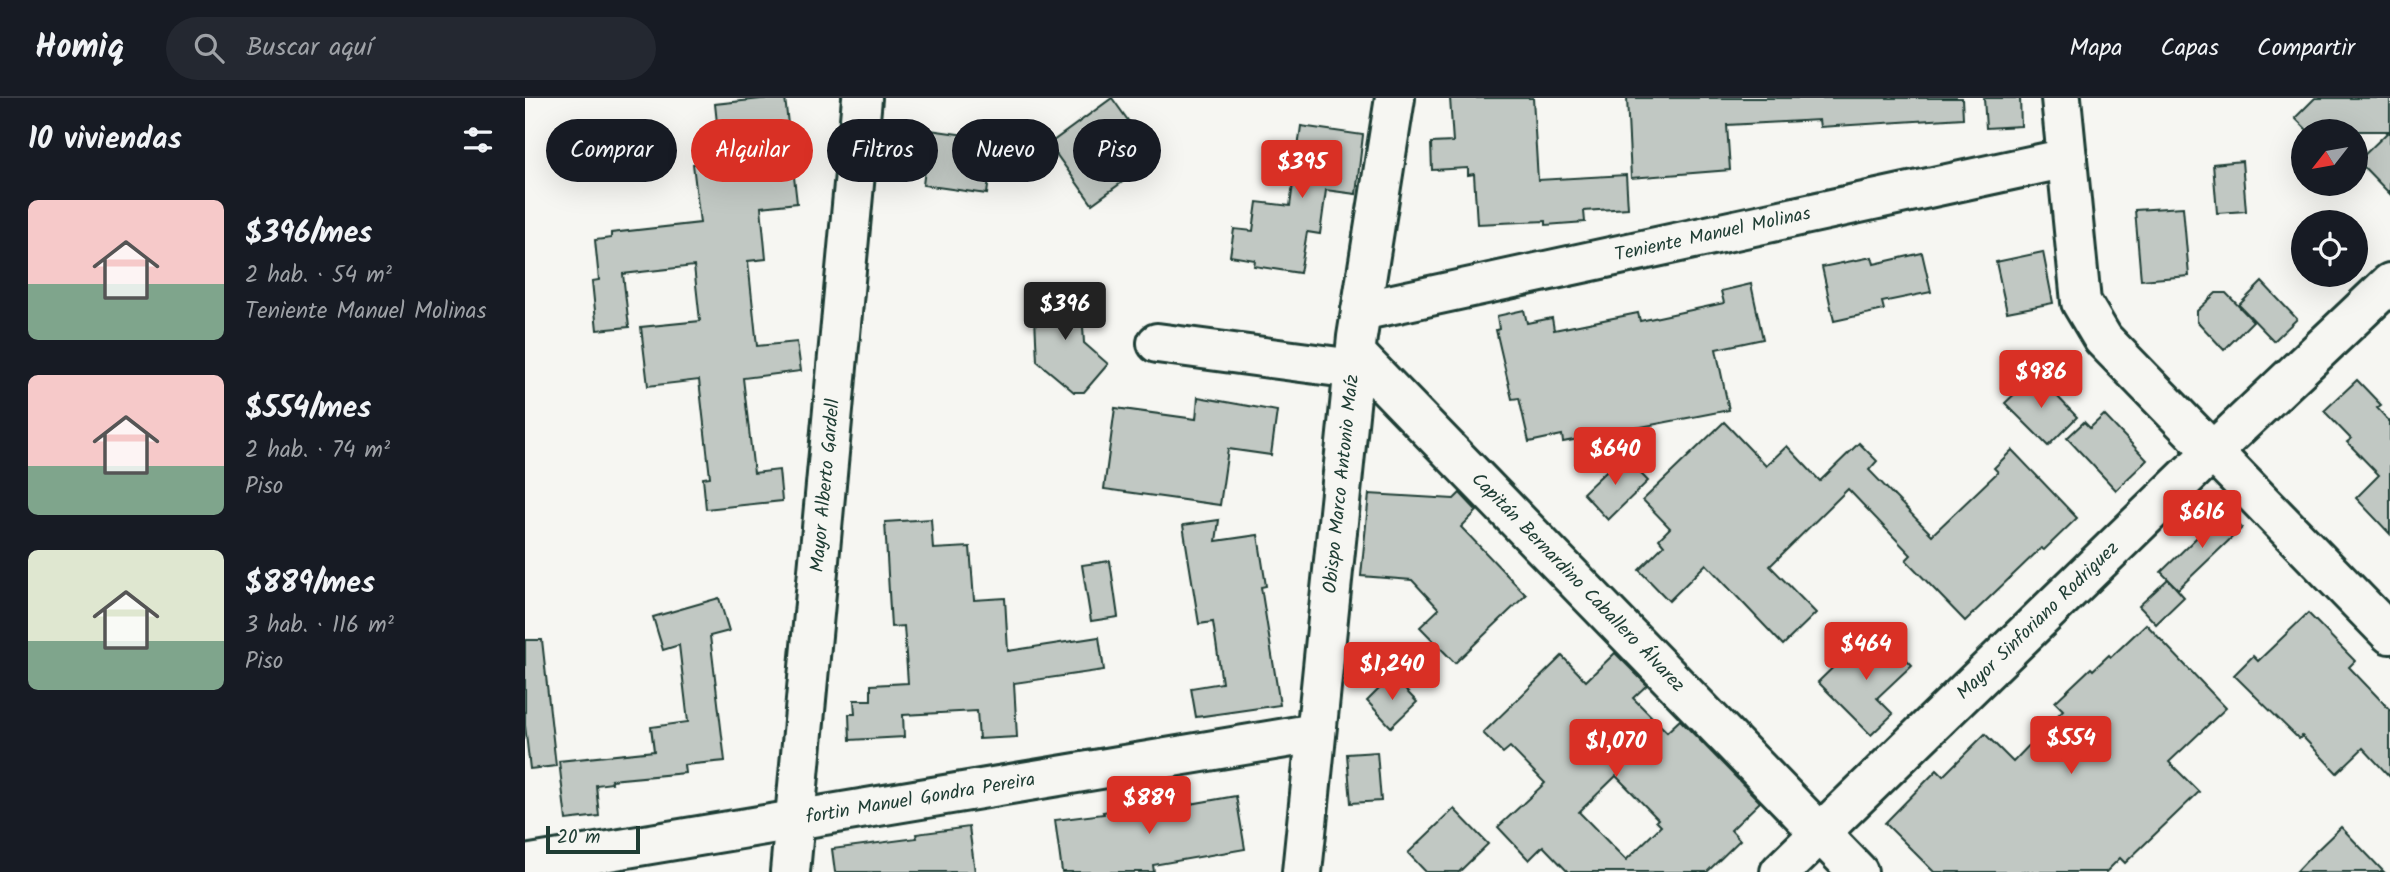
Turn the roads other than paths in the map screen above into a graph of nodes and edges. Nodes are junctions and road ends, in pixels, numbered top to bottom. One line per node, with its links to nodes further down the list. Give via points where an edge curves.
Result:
1 (862, 98): 12 (street, Mayor Alberto Gardell)
2 (1395, 98): 6 (street, Obispo Marco Antonio Maíz)
3 (2061, 98): 4 (street)
4 (2067, 158): 6 (street, Teniente Manuel Molinas); 9 (street, via 2081,302 2103,339)
5 (2390, 283): 9 (street, Mayor Sinforiano Rodriguez)
6 (1361, 311): 8 (street, Obispo Marco Antonio Maíz)
7 (1157, 343): 8 (street)
8 (1354, 361): 11 (street, Obispo Marco Antonio Maíz); 13 (street, Capitán Bernardino Caballero Álvarez)
9 (2212, 452): 10 (street); 13 (street, Mayor Sinforiano Rodriguez)
10 (2390, 634)
11 (1316, 733): 12 (street, fortin Manuel Gondra Pereira); 16 (street, Obispo Marco Antonio Maíz)
12 (795, 819): 14 (street, fortin Manuel Gondra Pereira); 15 (street, Mayor Alberto Gardell)
13 (1821, 833): 17 (street, Mayor Sinforiano Rodriguez); 18 (street, Capitán Bernardino Caballero Álvarez)
14 (525, 865)
15 (790, 872)
16 (1302, 872)
17 (1780, 872)
18 (1859, 872)

